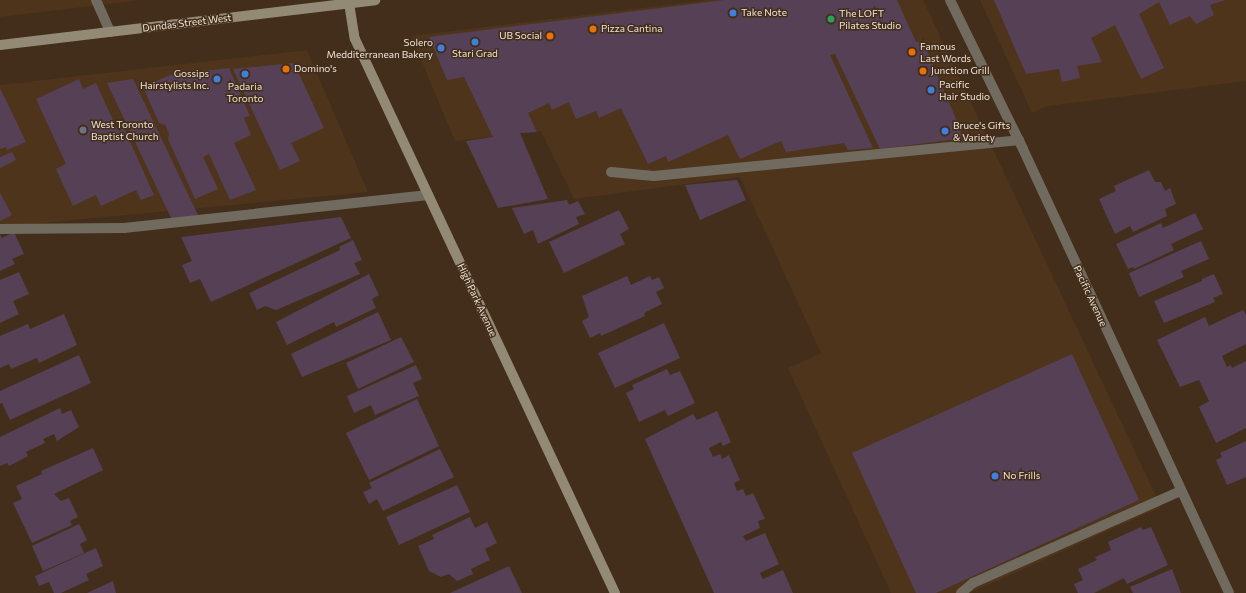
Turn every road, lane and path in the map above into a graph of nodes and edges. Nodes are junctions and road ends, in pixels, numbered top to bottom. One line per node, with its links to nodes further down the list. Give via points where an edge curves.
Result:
1 (96, 0): 5 (street)
2 (375, 0): 4 (street, Dundas Street West)
3 (950, 0): 7 (street, Pacific Avenue)
4 (350, 3): 5 (street, Dundas Street West); 9 (street, High Park Avenue, via 355,39)
5 (110, 32): 6 (street, Dundas Street West)
6 (0, 45)
7 (1019, 140): 8 (street, via 654,176); 11 (street, Pacific Avenue)
8 (611, 172)
9 (428, 196): 10 (street, via 124,228); 12 (street, High Park Avenue)
10 (0, 229)
11 (1181, 491): 13 (street, via 973,583); 14 (street, Pacific Avenue)
12 (615, 593)
13 (961, 593)
14 (1229, 593)

